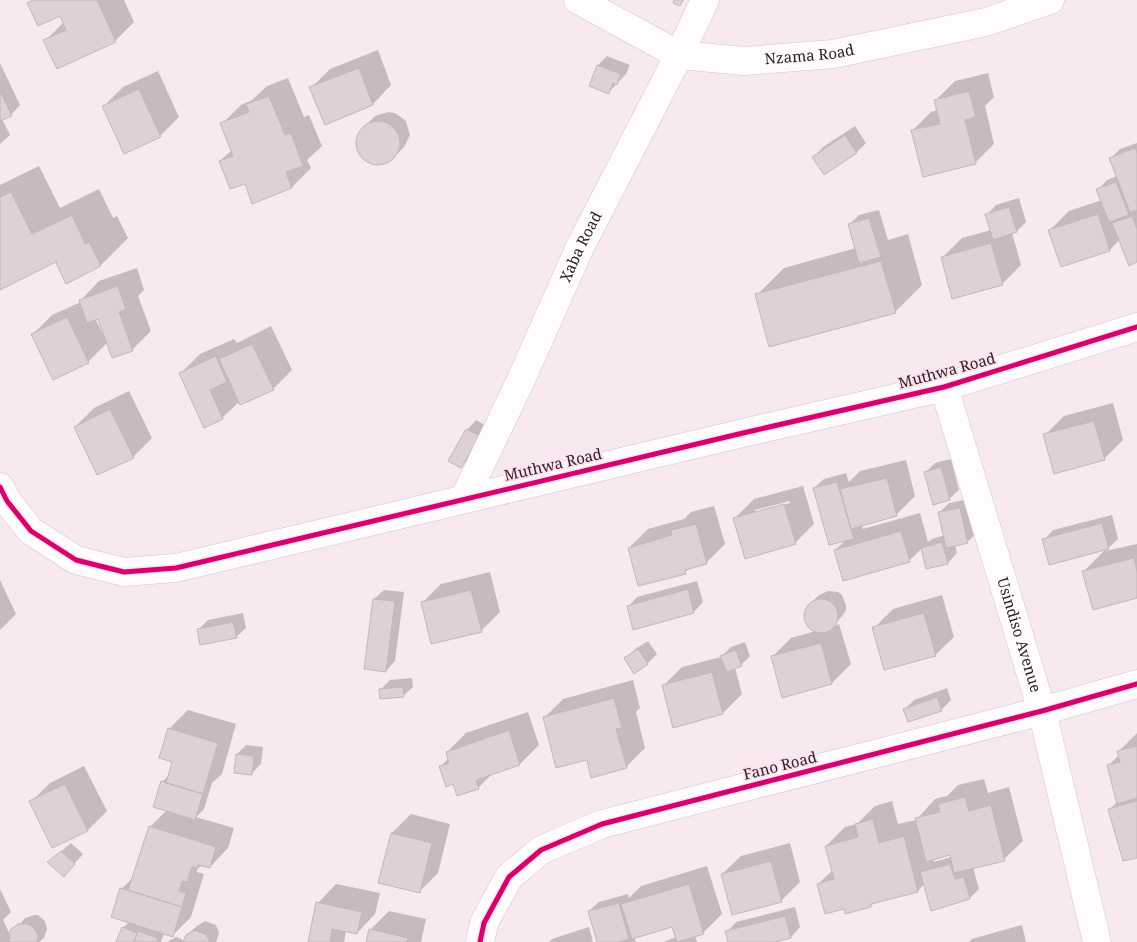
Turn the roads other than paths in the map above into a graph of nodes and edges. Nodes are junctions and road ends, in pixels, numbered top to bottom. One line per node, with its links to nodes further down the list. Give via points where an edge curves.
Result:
1 (578, 0): 4 (street, Nzama Road)
2 (705, 0): 4 (street, Xaba Road)
3 (1050, 0): 4 (street, Nzama Road, via 986,22 832,54 744,61)
4 (679, 55): 8 (street, Xaba Road, via 580,247)
5 (1137, 327): 6 (street, Muthwa Road)
6 (944, 388): 8 (street, Muthwa Road); 10 (street, Usindiso Avenue)
7 (0, 487): 8 (street, Muthwa Road, via 31,531 76,560 124,572 176,568)
8 (464, 499)
9 (1137, 684): 10 (street, Fano Road)
10 (1042, 710): 11 (street, Fano Road, via 602,824 541,850 509,877 484,923); 12 (street, Usindiso Avenue)
11 (480, 942)
12 (1097, 942)

